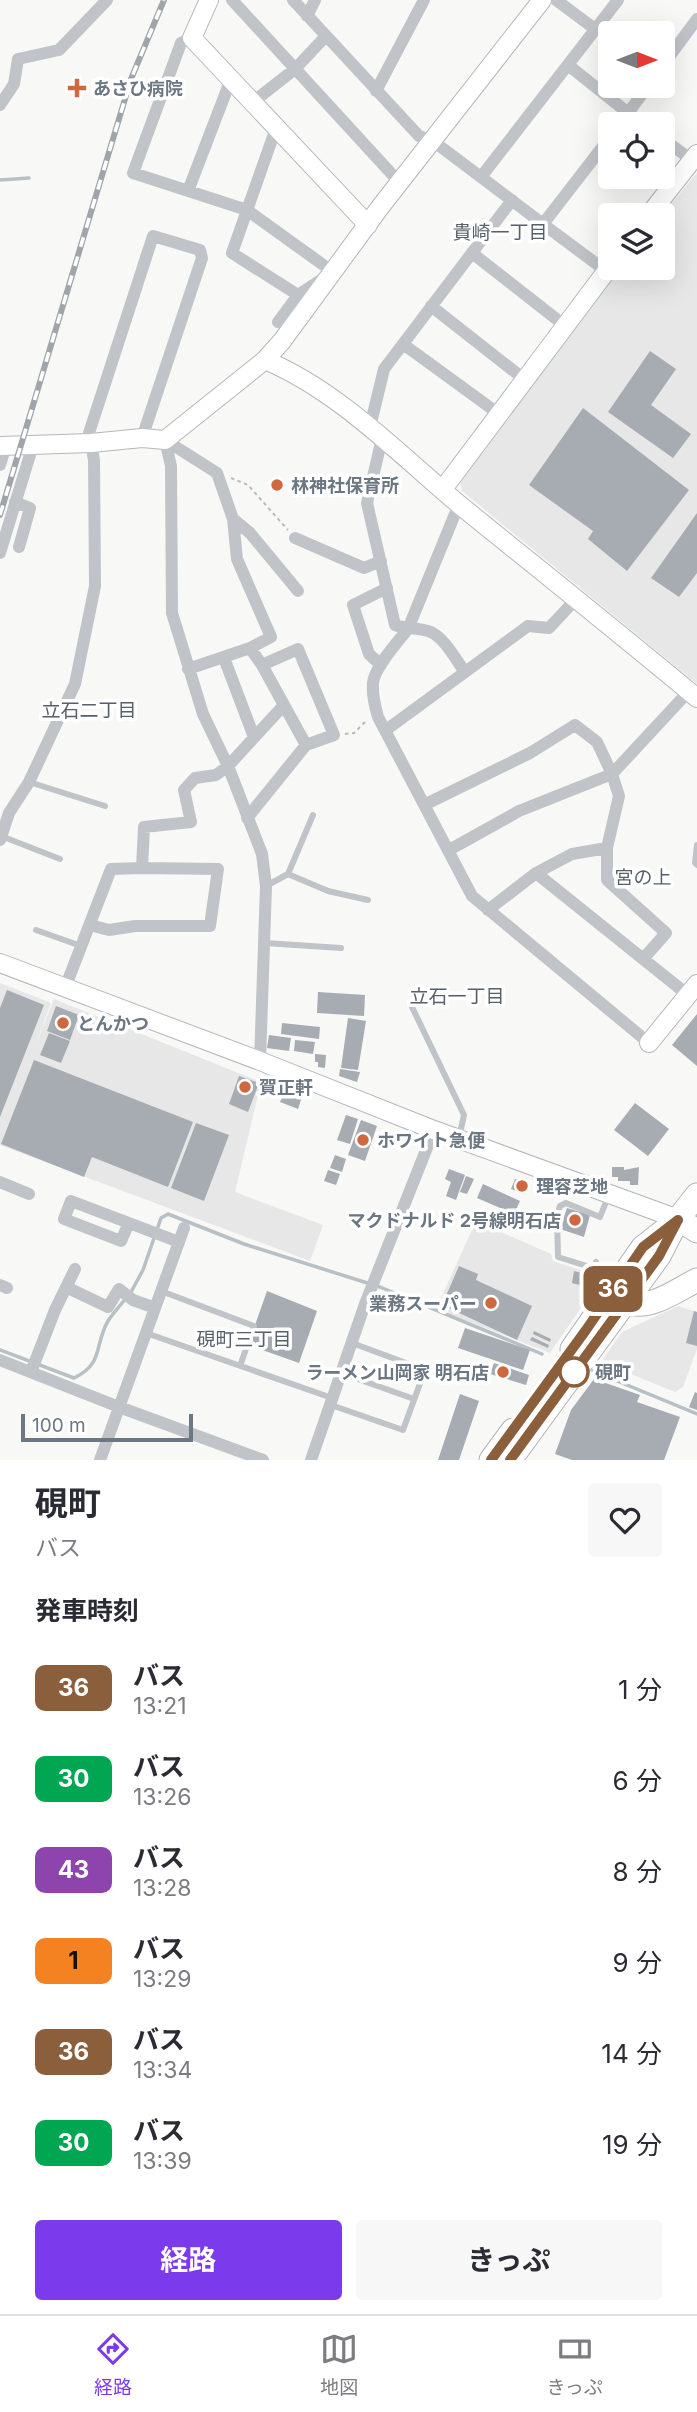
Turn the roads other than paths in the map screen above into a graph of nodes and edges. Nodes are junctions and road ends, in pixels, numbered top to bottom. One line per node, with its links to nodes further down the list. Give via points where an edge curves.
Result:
1 (107, 0): 21 (street, via 59,50 18,59 14,84)
2 (209, 0): 14 (street)
3 (232, 0): 17 (street)
4 (293, 0): 10 (street)
5 (315, 0): 10 (street)
6 (424, 0): 19 (street)
7 (542, 0): 24 (street)
8 (556, 0): 12 (street)
9 (618, 0): 12 (street)
10 (307, 16): 13 (street)
11 (697, 19): 15 (street)
12 (595, 29): 16 (street)
13 (326, 36): 17 (street); 19 (street)
14 (192, 38): 18 (street); 30 (street, via 181,43 133,173)
15 (676, 47)
16 (568, 65): 22 (street); 28 (street)
17 (295, 69): 20 (street); 29 (street)
18 (231, 79): 20 (street); 30 (street)
19 (376, 91): 24 (street, via 419,135)
20 (253, 102): 23 (street)
21 (0, 105)
22 (617, 112)
23 (276, 128): 33 (street); 35 (street)
24 (433, 141): 28 (street); 29 (street)
25 (675, 146): 27 (street)
26 (598, 153): 34 (street)
27 (695, 157): 32 (street)
28 (481, 177): 31 (street)
29 (400, 183): 35 (street)
30 (188, 191): 33 (street)
31 (512, 200): 34 (street); 36 (street)
32 (659, 203)
33 (247, 210): 38 (street); 40 (street, via 232,253)
34 (543, 224): 37 (street)
35 (368, 225): 38 (street)
36 (472, 253): 41 (street); 43 (street)
37 (598, 261)
38 (333, 272): 40 (street); 45 (street)
39 (599, 280): 43 (street)
40 (298, 295): 42 (street)
41 (431, 306): 44 (street); 46 (street)
42 (278, 322)
43 (564, 326): 46 (street)
44 (403, 344): 47 (street); 48 (street, via 384,369)
45 (265, 360): 48 (street, via 284,368); 50 (street)
46 (524, 379): 47 (street)
47 (499, 414): 55 (street)
48 (376, 432): 55 (street); 62 (street, via 367,503)
49 (142, 438): 50 (street); 51 (street); 51 (street, via 202,258 200,250 153,236 89,433)
50 (165, 440): 58 (street, via 217,473); 71 (street, via 171,466 172,613)
51 (91, 443): 52 (street); 80 (street, via 95,586 75,684)
52 (33, 445): 53 (street); 56 (street)
53 (3, 446): 54 (street)
54 (0, 465)
55 (443, 489): 57 (street)
56 (15, 502): 60 (street, via 30,508); 61 (street)
57 (459, 503): 65 (street); 66 (street)
58 (233, 519): 64 (street); 67 (street, via 237,559 271,637)
59 (295, 538): 62 (street, via 364,568)
60 (19, 547)
61 (0, 553)
62 (381, 561): 63 (street)
63 (387, 589): 66 (street, via 396,625); 70 (street, via 353,606 369,654)
64 (298, 592)
65 (577, 598): 72 (street, via 549,628 528,626); 73 (street)
66 (408, 629): 70 (street); 72 (street, via 431,631)
67 (250, 648): 68 (street); 69 (street)
68 (224, 658): 71 (street); 76 (street)
69 (262, 665): 74 (street); 77 (street, via 298,649 334,735)
70 (381, 666): 75 (street, via 373,679 376,709)
71 (188, 668): 78 (street)
72 (465, 672): 75 (street)
73 (693, 694): 79 (street)
74 (284, 705): 76 (street); 77 (street)
75 (386, 730): 81 (street)
76 (254, 737): 78 (street)
77 (306, 745): 84 (street)
78 (228, 766): 84 (street); 91 (street, via 216,775 195,778 184,790 191,822 145,827)
79 (612, 774): 81 (street, via 597,742 575,725 530,753); 87 (street, via 619,796); 88 (street, via 519,811)
80 (29, 782): 82 (lane); 85 (street, via 9,813)
81 (426, 804): 88 (street)
82 (105, 806)
83 (313, 816): 93 (lane)
84 (247, 818): 94 (street, via 262,855)
85 (1, 838): 89 (lane)
86 (697, 845): 90 (lane)
87 (607, 848): 92 (street, via 572,854); 102 (street, via 607,880 666,933)
88 (449, 850): 96 (street, via 472,896)
89 (60, 859)
90 (697, 865)
91 (142, 868): 97 (street, via 111,869); 97 (street, via 218,869 210,926 109,930)
92 (536, 873): 96 (street); 102 (street)
93 (288, 874): 94 (lane); 95 (lane, via 328,891)
94 (266, 886): 99 (street)
95 (368, 900)
96 (488, 910): 107 (street)
97 (90, 925): 100 (street)
98 (36, 930): 100 (lane)
99 (265, 943): 101 (lane); 108 (street)
100 (81, 946): 104 (street)
101 (341, 948)
102 (643, 959): 105 (street)
103 (0, 963): 104 (street)
104 (65, 988): 108 (street)
105 (692, 989): 107 (street)
106 (412, 1007): 110 (lane, via 464,1115)
107 (649, 1042)
108 (260, 1061): 109 (street)
109 (434, 1130): 110 (street); 127 (street)
110 (459, 1139): 113 (street)
111 (0, 1182): 112 (street)
112 (29, 1194)
113 (609, 1194): 116 (street); 119 (lane, via 600,1217 566,1203 557,1215 558,1257 587,1268)
114 (697, 1195): 116 (highway)
115 (129, 1223): 115 (street, via 71,1201 64,1219 121,1241); 118 (street)
116 (691, 1224): 124 (highway, via 659,1256); 138 (highway, via 643,1247)
117 (184, 1228): 118 (street)
118 (179, 1242): 123 (street)
119 (596, 1262)
120 (75, 1269): 122 (street)
121 (697, 1280): 124 (highway, via 647,1305)
122 (66, 1287): 125 (street, via 108,1307 119,1289); 130 (street)
123 (161, 1291): 125 (street); 129 (lane, via 254,1326)
124 (625, 1302): 139 (highway)
125 (155, 1308): 126 (street)
126 (146, 1333): 129 (lane); 134 (street)
127 (352, 1343): 131 (street); 132 (lane, via 425,1370)
128 (0, 1360): 130 (street)
129 (240, 1366): 133 (lane)
130 (31, 1372): 134 (street)
131 (341, 1373): 132 (lane); 133 (street)
132 (414, 1399): 133 (lane, via 403,1430)
133 (331, 1402): 137 (street)
134 (119, 1407): 135 (street); 136 (street)
135 (100, 1460)
136 (263, 1460)
137 (311, 1460)
138 (491, 1460)
139 (510, 1460)

